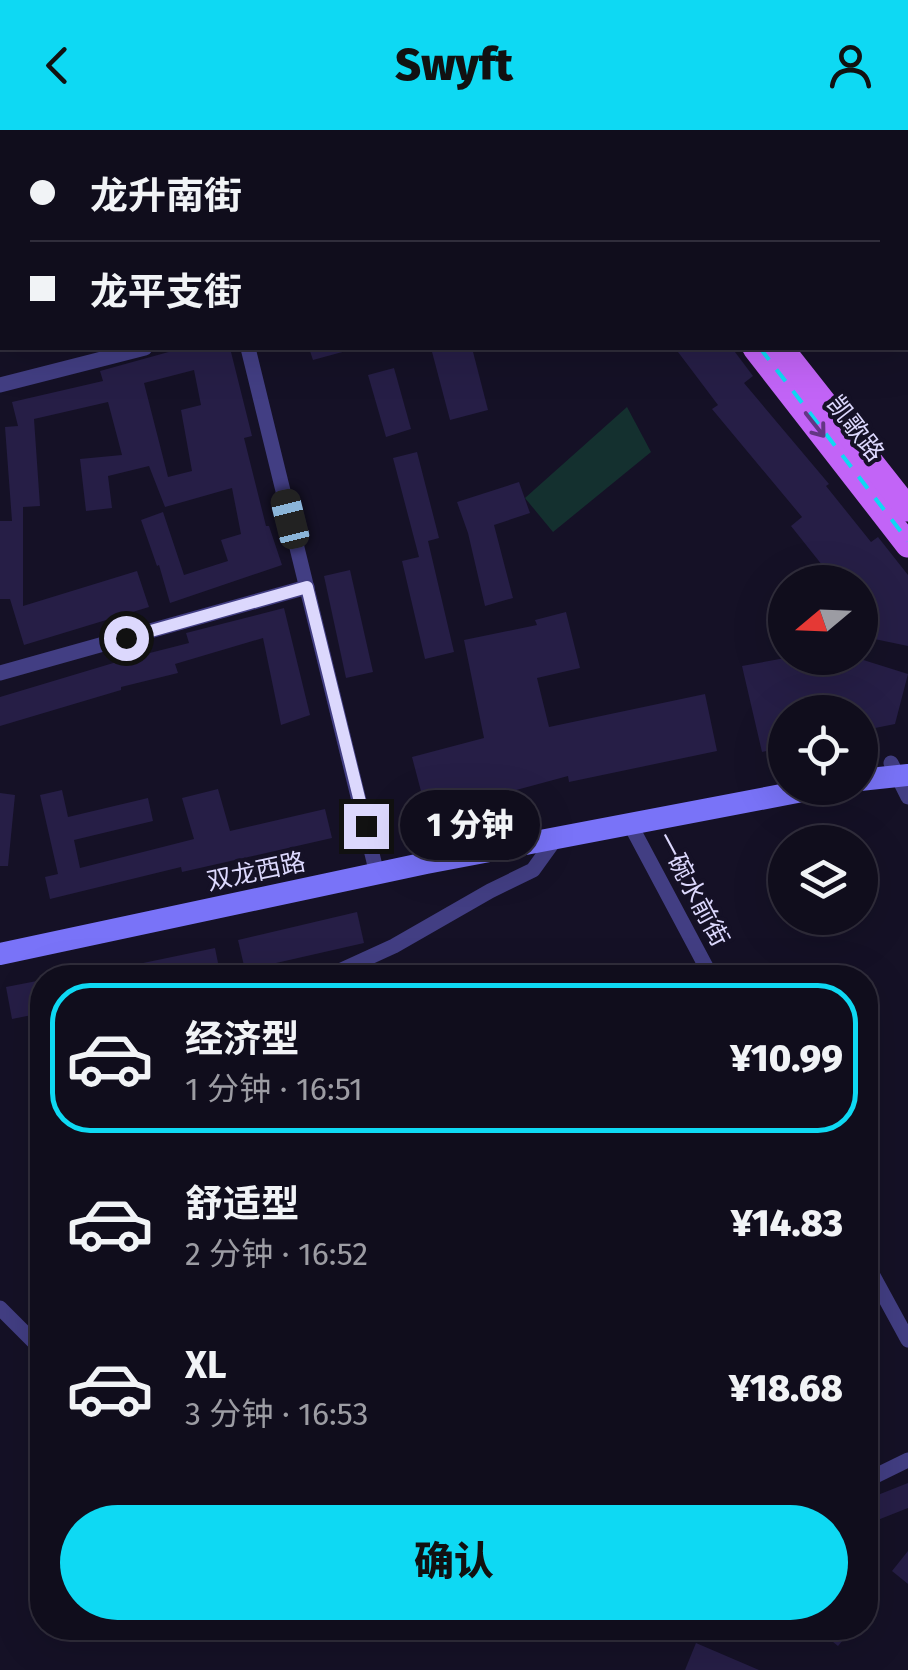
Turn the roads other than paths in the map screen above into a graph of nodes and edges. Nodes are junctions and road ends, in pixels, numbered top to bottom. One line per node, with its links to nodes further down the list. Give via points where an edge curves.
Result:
1 (137, 350): 5 (street)
2 (248, 350): 8 (street)
3 (758, 350): 7 (main road, 凯歌路, one-way to 7)
4 (784, 350): 6 (main road, 凯歌路)
5 (0, 386)
6 (908, 509)
7 (908, 545)
8 (307, 587): 9 (street); 14 (street)
9 (0, 673)
10 (768, 784): 14 (main road, 双龙西路)
11 (768, 798): 12 (main road, 双龙西路)
12 (630, 824): 13 (main road, 双龙西路); 18 (street, 一碗水前街)
13 (556, 838): 14 (main road, 双龙西路); 17 (street, via 533,870)
14 (375, 867): 15 (main road, 双龙西路); 16 (main road, 双龙西路)
15 (0, 940)
16 (0, 954)
17 (352, 965)
18 (705, 965)
19 (878, 1285): 22 (street)
20 (0, 1308): 21 (street)
21 (30, 1338)
22 (908, 1340)
23 (908, 1460): 24 (street)
24 (878, 1475)

